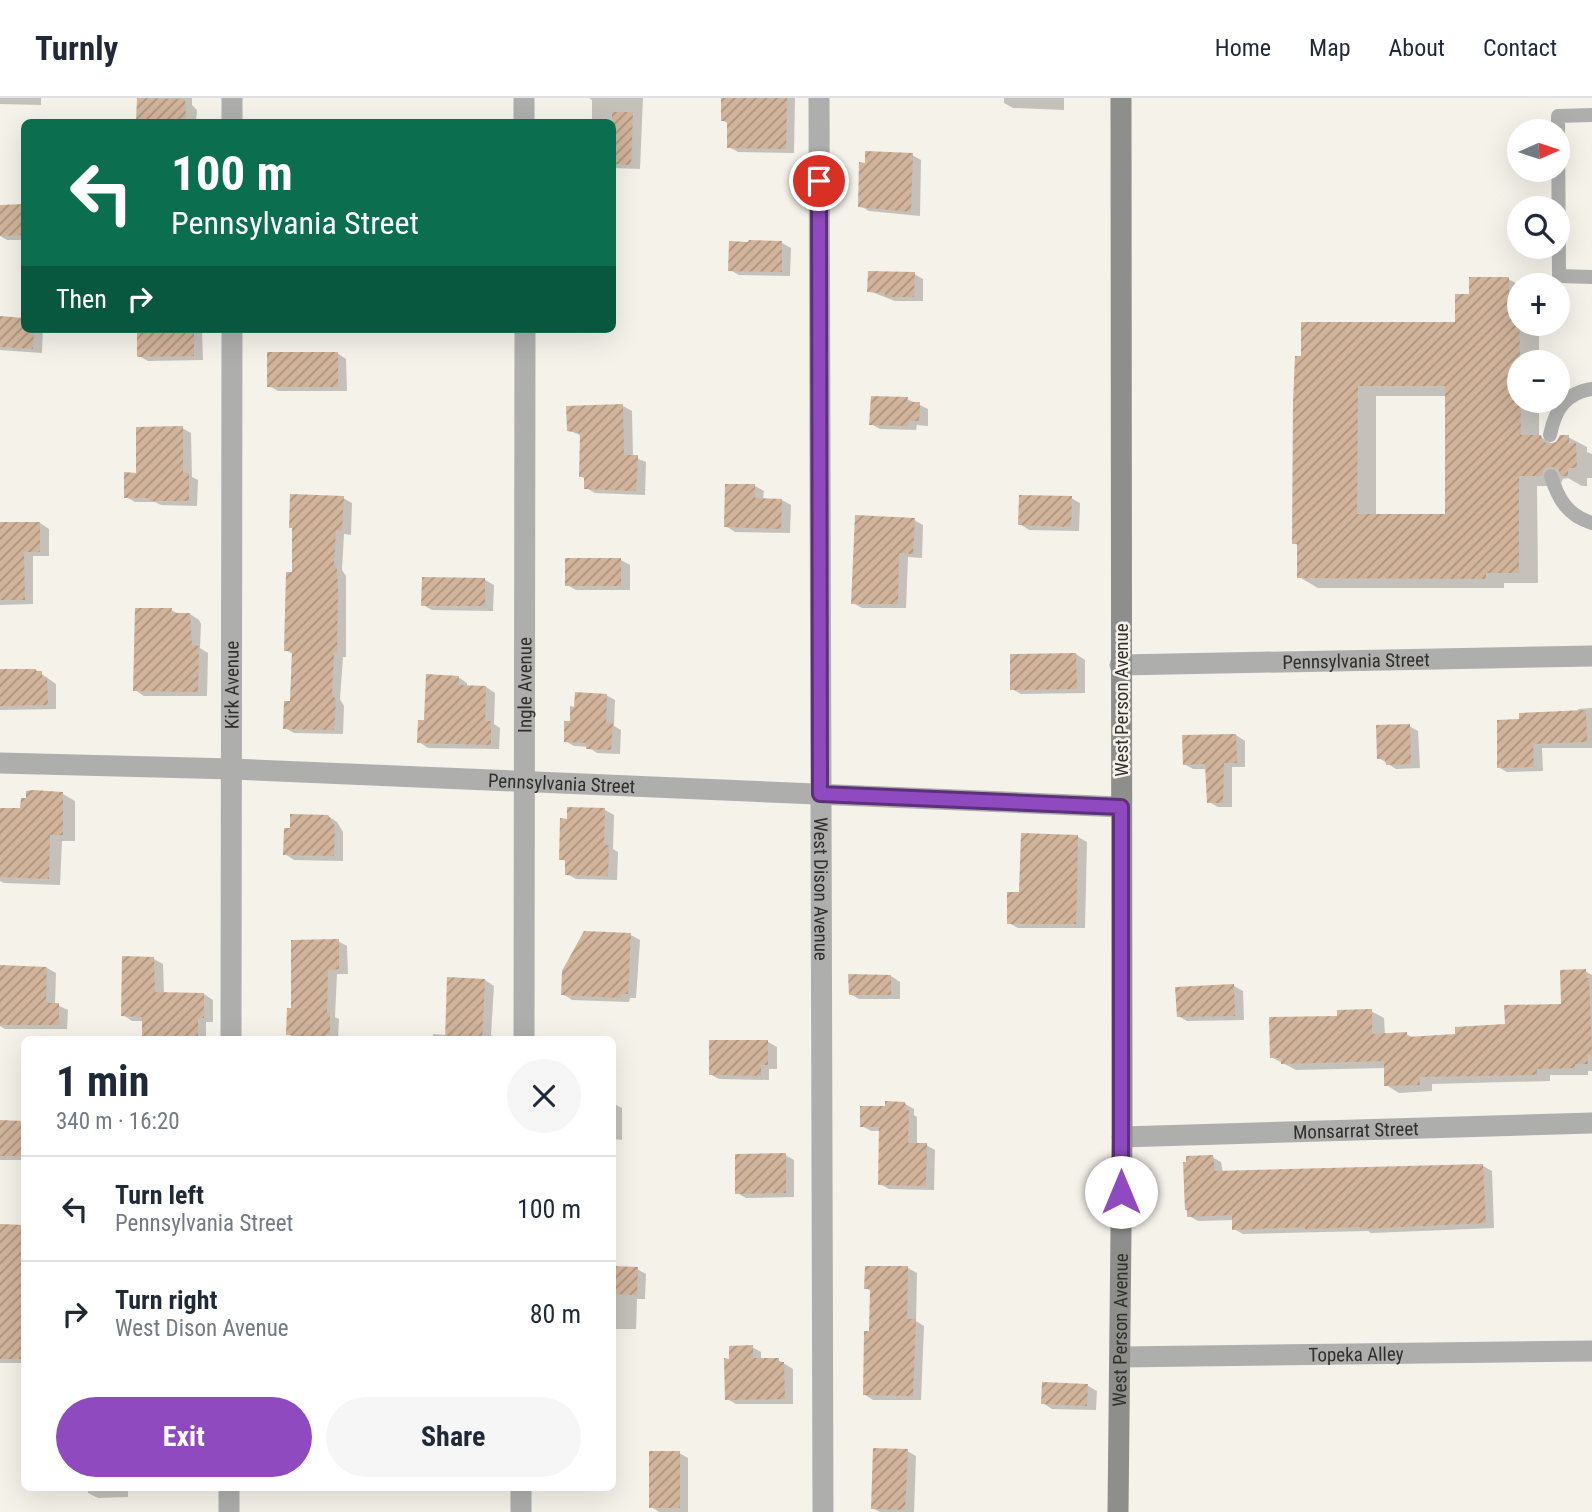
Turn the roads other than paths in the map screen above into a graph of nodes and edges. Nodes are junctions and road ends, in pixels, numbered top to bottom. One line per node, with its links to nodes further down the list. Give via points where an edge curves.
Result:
1 (232, 98): 6 (street)
2 (524, 98): 7 (street)
3 (819, 98): 20 (street, West Dison Avenue)
4 (1121, 98): 16 (street, West Person Avenue)
5 (1592, 115): 8 (lane, via 1558,116 1559,276)
6 (232, 119)
7 (524, 119)
8 (1592, 277)
9 (232, 333): 18 (street, Kirk Avenue)
10 (525, 333): 19 (street, Ingle Avenue)
11 (1592, 389): 12 (lane, via 1561,404)
12 (1550, 435)
13 (1551, 476): 14 (lane, via 1562,503)
14 (1592, 523)
15 (1592, 656): 16 (street, Pennsylvania Street)
16 (1120, 665): 21 (street, West Person Avenue)
17 (0, 763): 18 (street, Pennsylvania Street)
18 (232, 769): 19 (street, Pennsylvania Street); 22 (street, Kirk Avenue)
19 (525, 781): 20 (street, Pennsylvania Street); 23 (street, Ingle Avenue)
20 (820, 794): 21 (street, Pennsylvania Street); 32 (street, West Dison Avenue)
21 (1121, 807): 25 (street, West Person Avenue)
22 (231, 1036)
23 (524, 1036)
24 (1592, 1124): 25 (street, Monsarrat Street)
25 (1122, 1137): 27 (street, West Person Avenue)
26 (1592, 1351): 27 (street, Topeka Alley)
27 (1120, 1357): 33 (street, West Person Avenue)
28 (229, 1491): 30 (street)
29 (521, 1491): 31 (street)
30 (229, 1512)
31 (521, 1512)
32 (823, 1512)
33 (1118, 1512)

